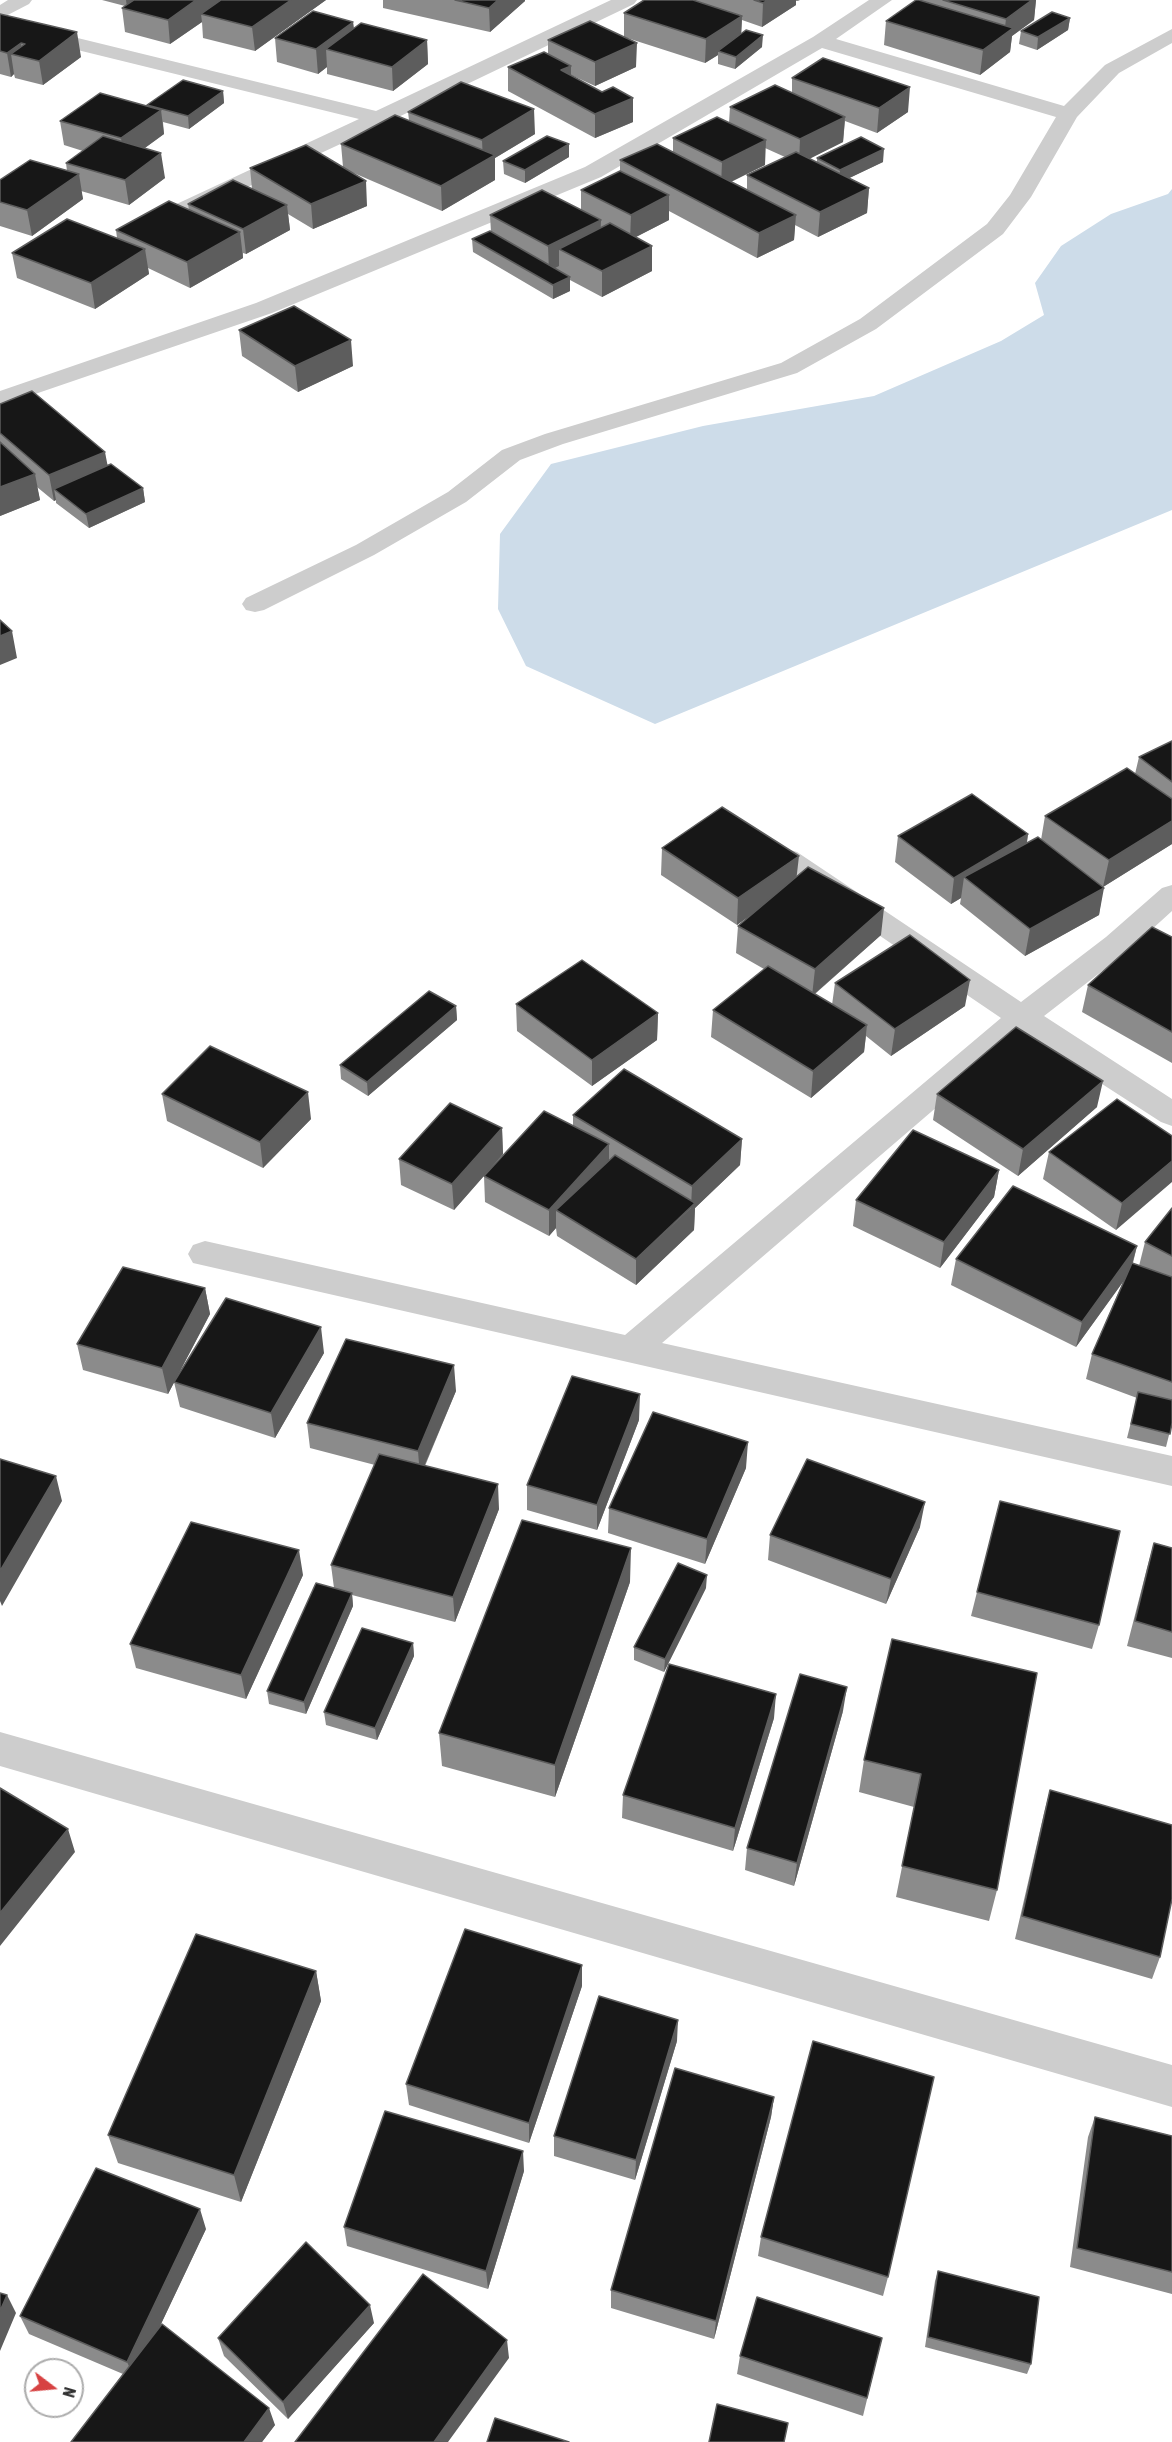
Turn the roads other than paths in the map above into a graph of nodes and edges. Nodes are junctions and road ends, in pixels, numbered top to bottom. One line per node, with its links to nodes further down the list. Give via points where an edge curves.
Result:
1 (22, 0): 4 (street)
2 (627, 0): 9 (street)
3 (882, 0): 7 (street)
4 (0, 13)
5 (0, 25): 9 (street)
6 (1172, 35): 8 (street, via 1112,69)
7 (820, 41): 8 (street); 11 (street, via 593,172 264,308)
8 (1068, 114): 12 (street, via 1020,197 995,229 868,324 789,368 512,455 457,497 365,550)
9 (381, 118): 10 (street)
10 (124, 238)
11 (0, 399)
12 (255, 604)
13 (787, 859): 15 (street)
14 (1172, 895): 15 (street)
15 (1022, 1017): 16 (street); 18 (street)
16 (1172, 1114)
17 (205, 1254): 18 (street)
18 (631, 1350): 19 (street)
19 (1172, 1471)
20 (0, 1749): 21 (street)
21 (1172, 2086)

